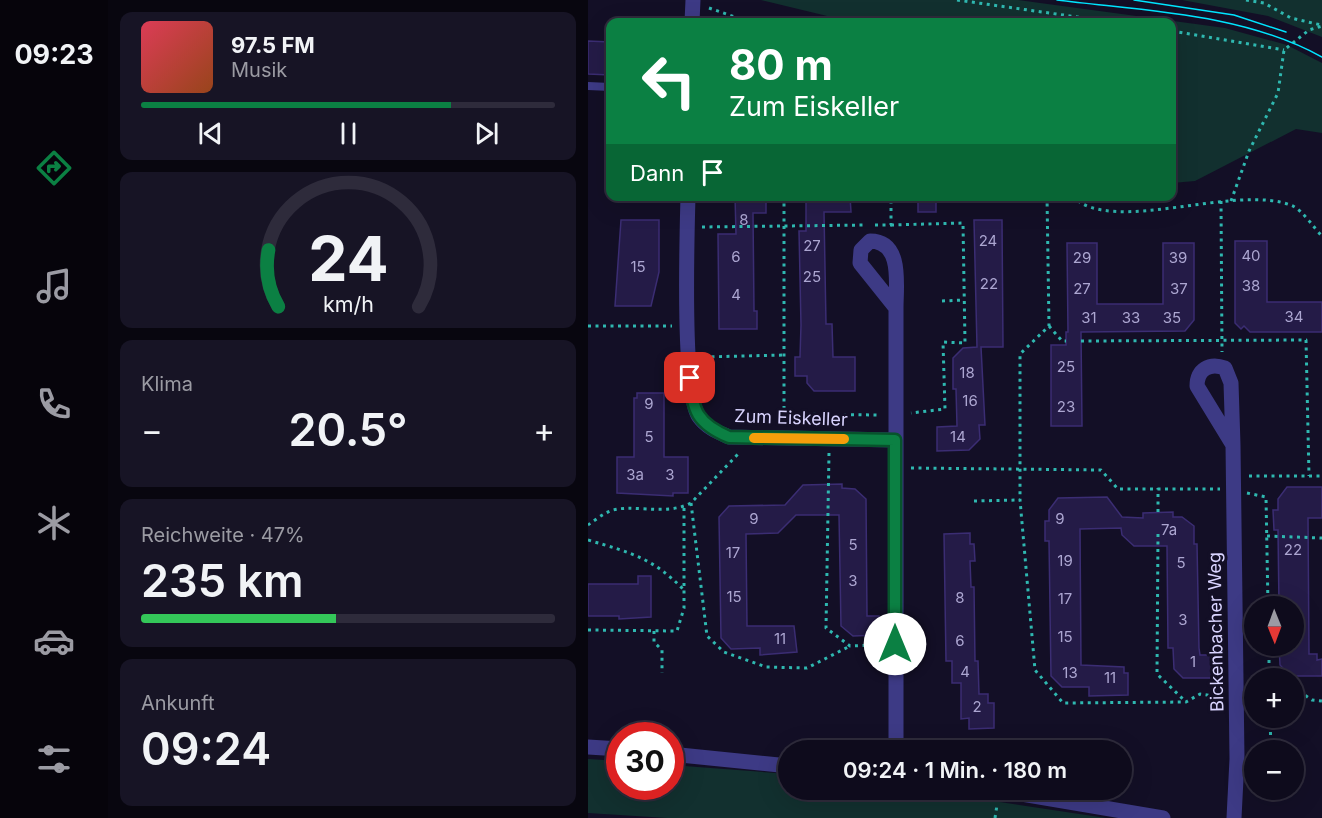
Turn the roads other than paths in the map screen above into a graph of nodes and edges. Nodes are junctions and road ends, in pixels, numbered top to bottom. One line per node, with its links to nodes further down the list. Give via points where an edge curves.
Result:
1 (693, 1): 2 (street)
2 (692, 18)
3 (588, 86): 4 (lane)
4 (606, 87)
5 (688, 201): 7 (street, Zum Eiskeller, via 688,358 691,398 698,416 729,437)
6 (896, 308): 6 (street, via 896,263 892,253 888,246 875,241 865,244 860,263); 7 (street)
7 (895, 440): 9 (street)
8 (1233, 446): 8 (street, Bickenbacher Weg, via 1231,383 1225,368 1212,365 1202,369 1197,386); 16 (street, Bickenbacher Weg, via 1237,794)
9 (896, 740)
10 (588, 747): 11 (street)
11 (606, 748)
12 (684, 755): 13 (street)
13 (778, 765)
14 (1057, 800): 15 (street)
15 (1163, 818)
16 (1234, 818)

